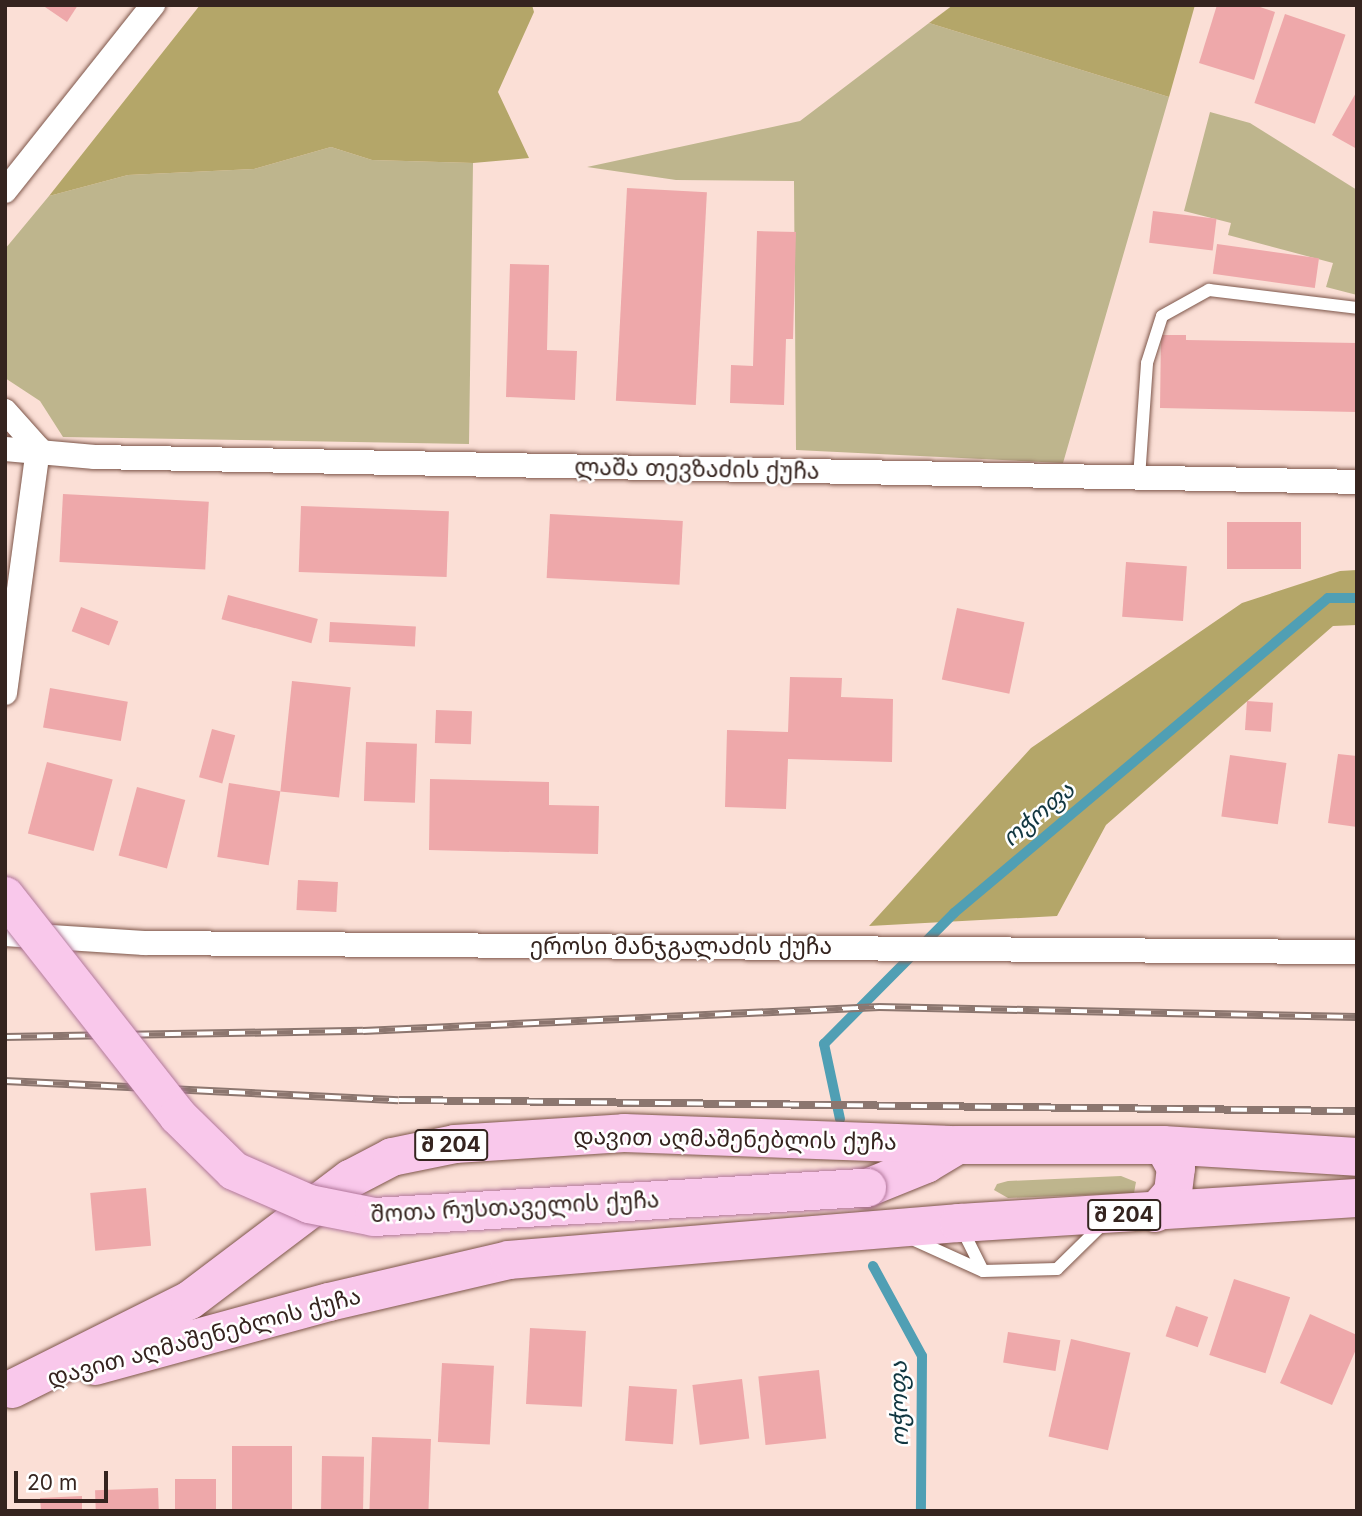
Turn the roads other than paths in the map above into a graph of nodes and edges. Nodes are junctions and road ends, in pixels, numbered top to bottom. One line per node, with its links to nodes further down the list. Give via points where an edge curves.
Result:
1 (153, 5): 2 (street)
2 (5, 191)
3 (1357, 308): 7 (lane, via 1209,290 1162,316 1147,363)
4 (5, 411): 5 (street)
5 (38, 448): 6 (street, ლაშა თევზაძის ქუჩა); 7 (street, ლაშა თევზაძის ქუჩა, via 95,457); 9 (street)
6 (5, 449)
7 (1139, 478): 8 (street, ლაშა თევზაძის ქუჩა)
8 (1357, 482)
9 (5, 693)
10 (5, 896): 16 (main road, შოთა რუსთაველის ქუჩა, bridge, via 178,1116 234,1171 309,1204 374,1217)
11 (5, 934): 12 (street, ეროსი მანჯგალაძის ქუჩა, via 144,943)
12 (1357, 952)
13 (958, 1145): 14 (main road, დავით აღმაშენებლის ქუჩა / შ 204); 16 (main road, შოთა რუსთაველის ქუჩა, via 926,1164); 23 (main road, დავით აღმაშენებლის ქუჩა / შ 204, via 624,1133 455,1144 392,1157 350,1179 190,1300)
14 (1163, 1145): 15 (main road, დავით აღმაშენებლის ქუჩა / შ 204); 18 (main road, via 1176,1168 1172,1192)
15 (1357, 1157)
16 (867, 1188): 20 (main road, შოთა რუსთაველის ქუჩა)
17 (1357, 1198): 18 (main road, დავით აღმაშენებლის ქუჩა / შ 204)
18 (1155, 1213): 19 (main road, დავით აღმაშენებლის ქუჩა / შ 204)
19 (1112, 1215): 20 (main road, დავით აღმაშენებლის ქუჩა / შ 204); 22 (lane, via 1056,1269)
20 (959, 1223): 21 (main road, დავით აღმაშენებლის ქუჩა / შ 204); 22 (lane)
21 (891, 1229): 22 (lane); 23 (main road, დავით აღმაშენებლის ქუჩა / შ 204, via 509,1260 329,1302)
22 (983, 1271)
23 (9, 1390)

